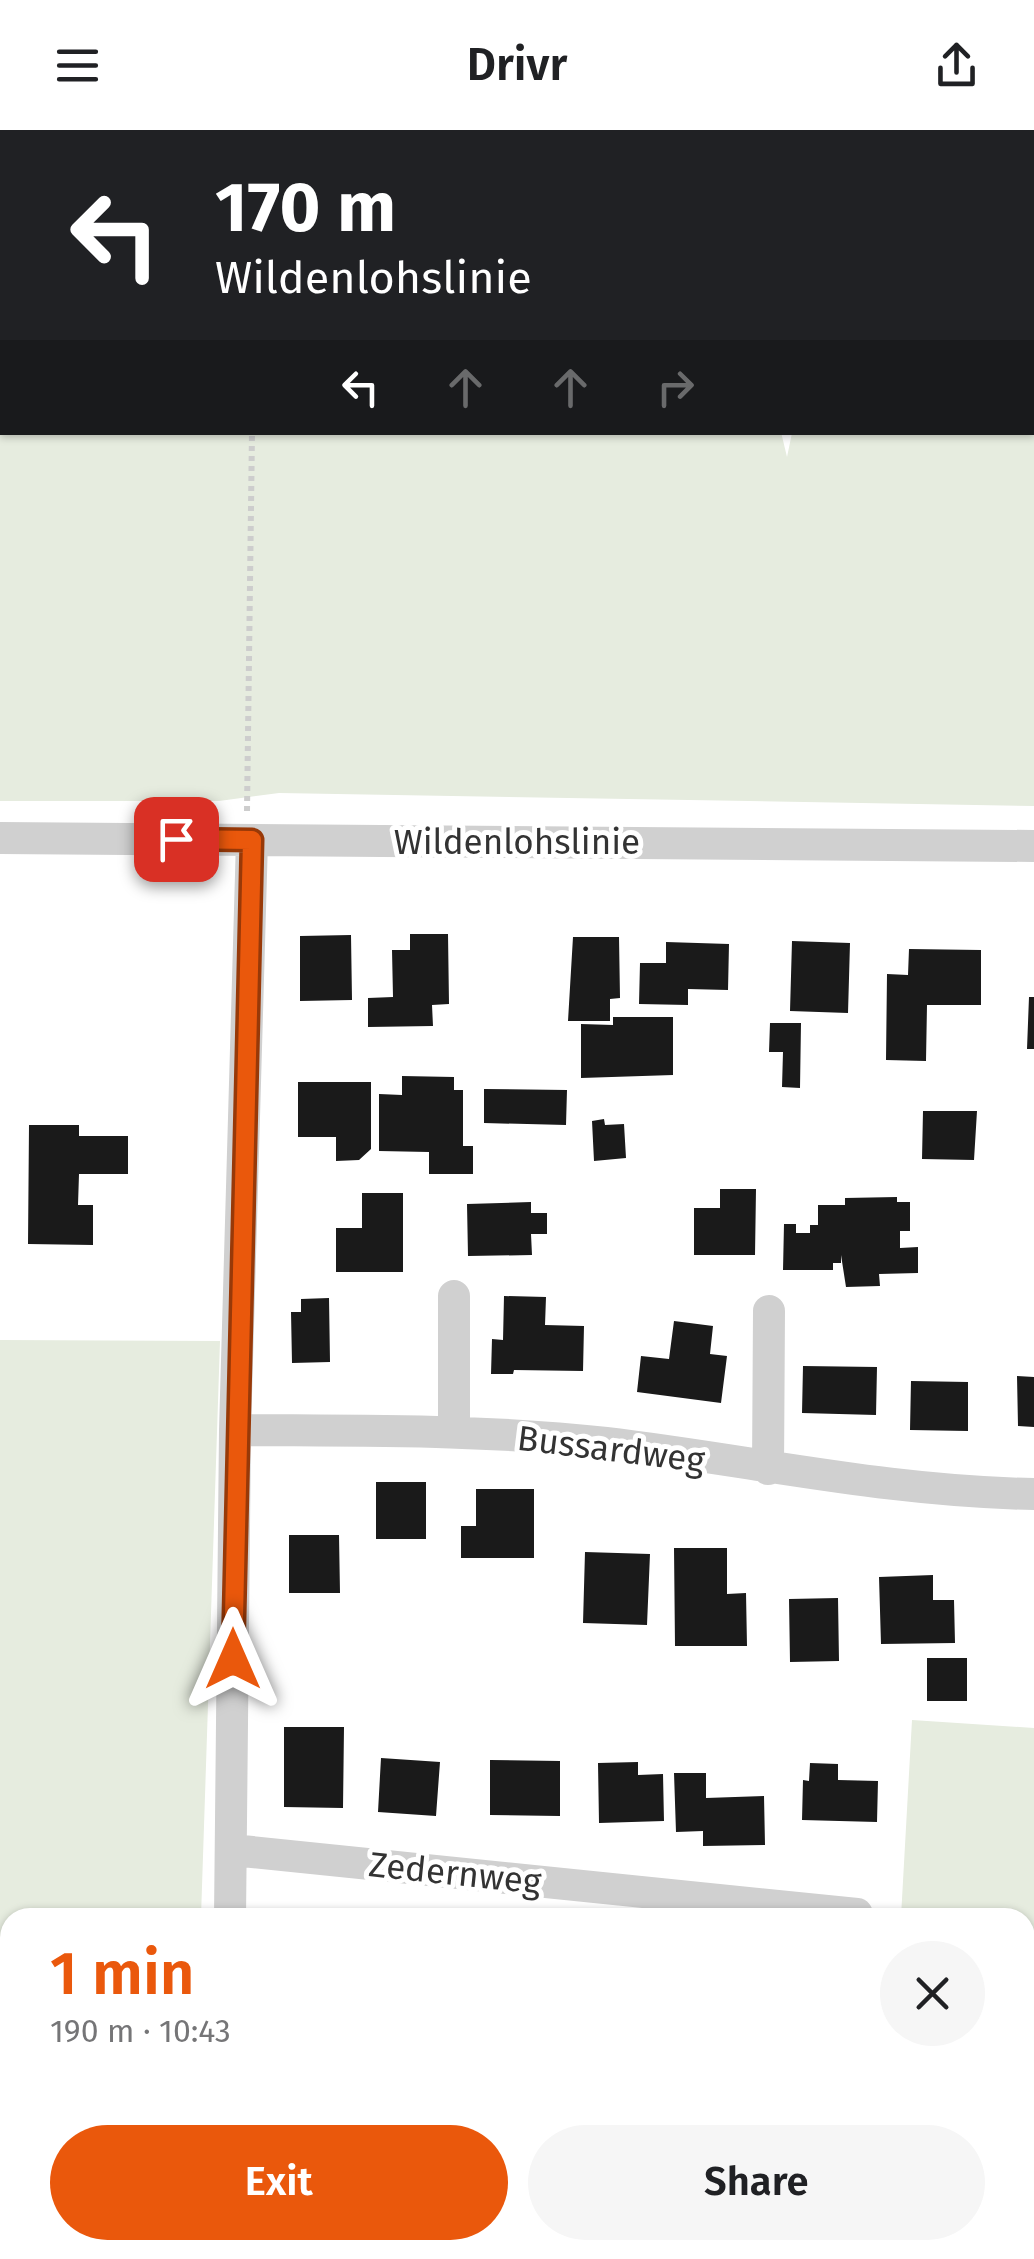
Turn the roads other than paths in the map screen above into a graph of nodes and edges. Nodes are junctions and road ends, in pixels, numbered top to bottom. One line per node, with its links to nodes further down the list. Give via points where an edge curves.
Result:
1 (0, 838): 2 (street, Wildenlohslinie)
2 (249, 840): 3 (street, Wildenlohslinie); 6 (street)
3 (1034, 846)
4 (454, 1296): 7 (street)
5 (770, 1311): 8 (street)
6 (235, 1430): 7 (street, Bussardweg); 10 (street)
7 (454, 1432): 8 (street, Bussardweg, via 606,1443)
8 (768, 1470): 9 (street, Bussardweg, via 966,1493)
9 (1034, 1494)
10 (232, 1850): 11 (street); 12 (street, Zedernweg)
11 (230, 1908)
12 (798, 1908)

